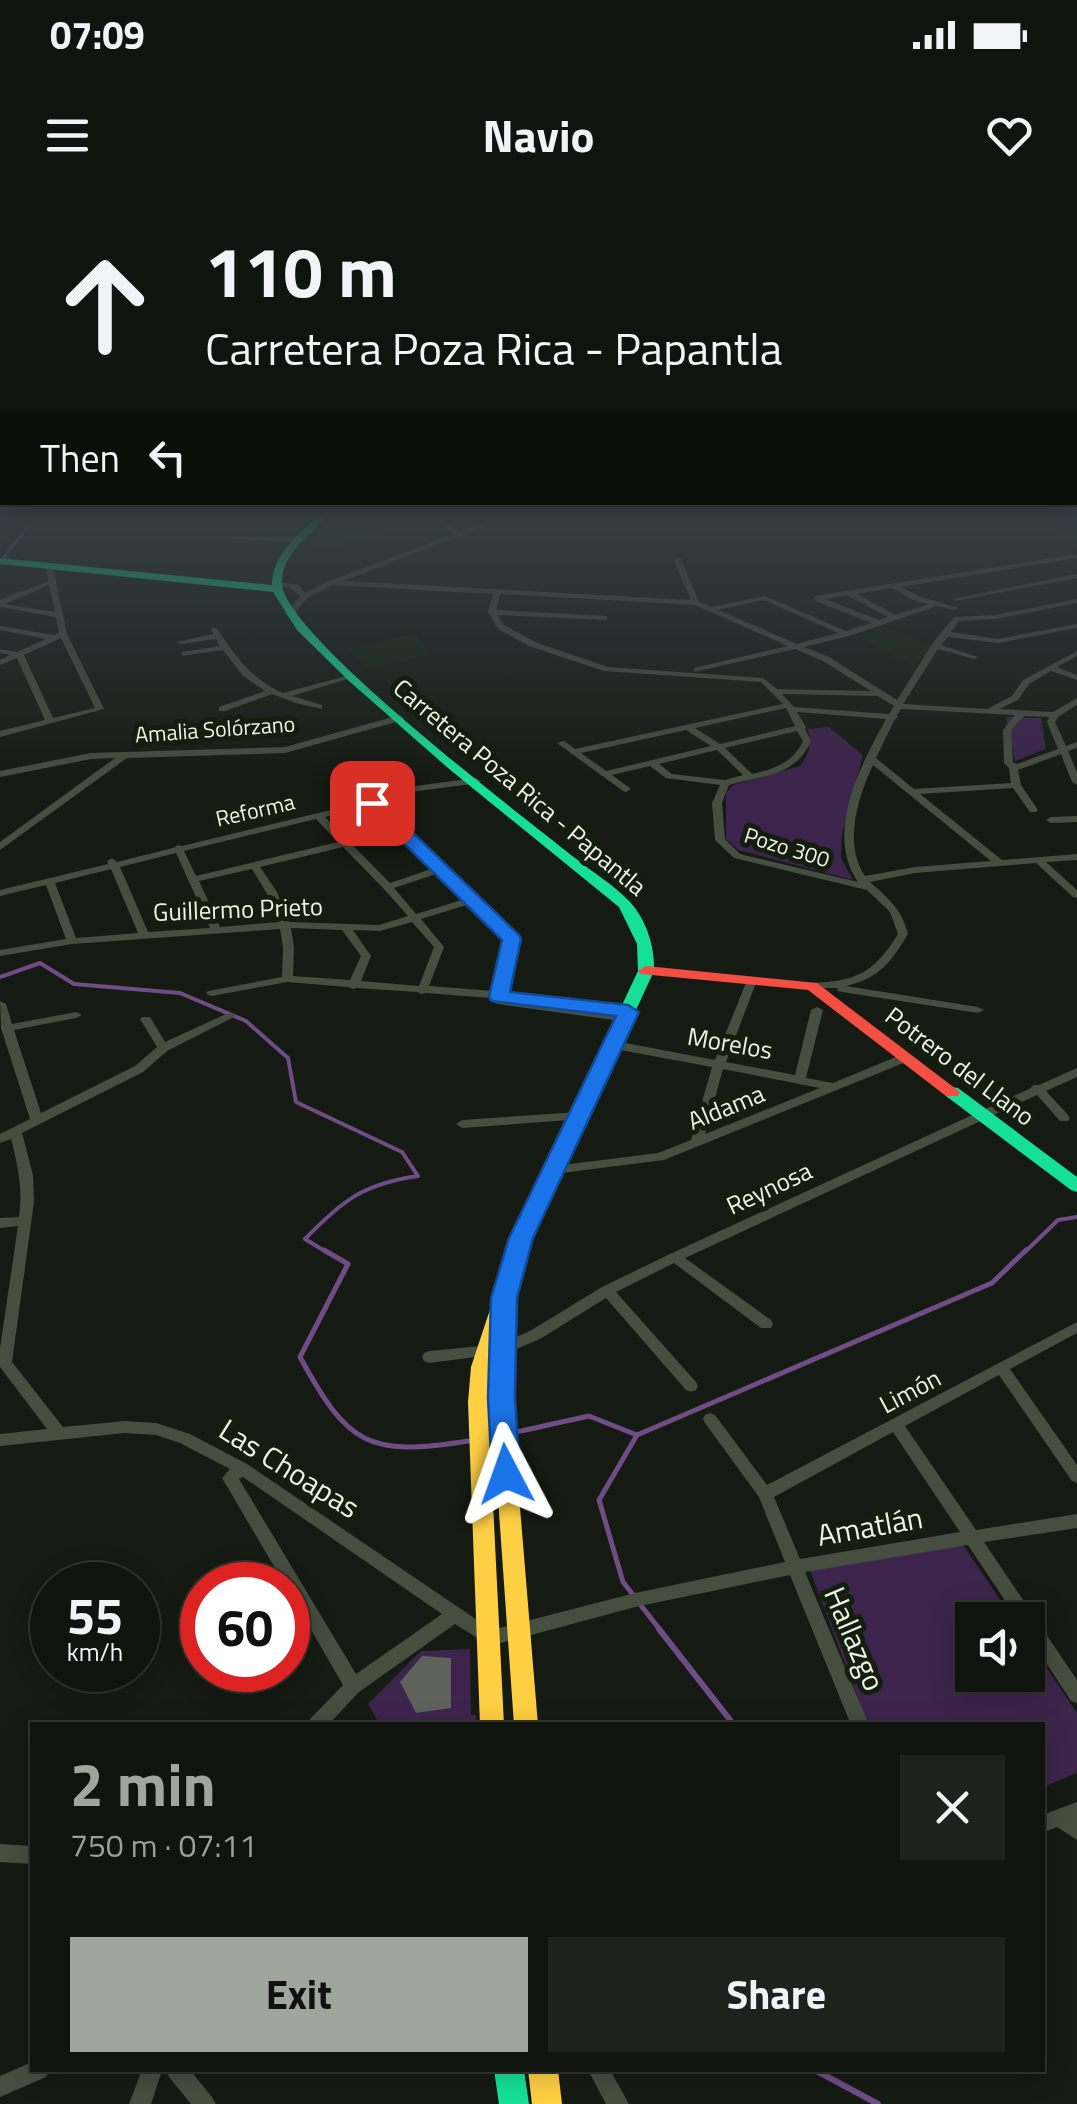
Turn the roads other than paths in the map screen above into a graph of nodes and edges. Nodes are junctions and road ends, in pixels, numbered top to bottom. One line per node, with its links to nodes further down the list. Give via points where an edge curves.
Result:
1 (4, 605): 20 (street)
2 (55, 605): 20 (street)
3 (285, 605): 19 (main road, Carretera Poza Rica - Papantla)
4 (297, 605): 19 (street)
5 (494, 605): 17 (street)
6 (698, 605): 16 (street)
7 (730, 605): 16 (street)
8 (780, 605): 26 (street)
9 (835, 605): 23 (street)
10 (871, 605): 21 (street)
11 (933, 605): 21 (street)
12 (938, 605): 18 (street)
13 (961, 605): 18 (street)
14 (982, 605): 18 (street)
15 (1036, 605): 18 (street)
16 (709, 609): 31 (street)
17 (492, 612): 22 (street); 41 (street, via 502,627 576,662 607,670)
18 (959, 612): 27 (street); 29 (street)
19 (289, 614): 42 (main road, Carretera Poza Rica - Papantla)
20 (57, 615): 28 (street)
21 (894, 617): 23 (street)
22 (604, 618)
23 (877, 622): 26 (street)
24 (1077, 626): 29 (street)
25 (0, 628): 28 (street)
26 (846, 634): 31 (street)
27 (945, 634): 29 (street); 32 (street)
28 (59, 636): 36 (street); 57 (street, via 100,708)
29 (1008, 639)
30 (182, 642): 33 (street, via 216,633)
31 (798, 646): 41 (street); 46 (street)
32 (935, 646): 38 (street); 49 (street)
33 (226, 647): 37 (street); 45 (street, via 248,679)
34 (0, 652): 36 (street)
35 (1077, 653): 40 (street)
36 (20, 654): 39 (street); 57 (street)
37 (184, 654)
38 (974, 658)
39 (0, 663)
40 (1054, 670): 43 (street); 52 (street, via 1026,682 1015,698)
41 (686, 672): 44 (street, via 757,678)
42 (350, 677): 45 (street); 56 (main road, Carretera Poza Rica - Papantla)
43 (1077, 678)
44 (779, 691): 46 (street); 50 (street)
45 (275, 694): 48 (street); 51 (street)
46 (880, 694): 49 (street)
47 (1077, 702): 54 (street)
48 (319, 706)
49 (900, 706): 52 (street); 55 (street)
50 (791, 707): 55 (street); 58 (street); 59 (street)
51 (222, 709)
52 (987, 713): 53 (street)
53 (1021, 714): 54 (street); 69 (street, via 1007,730 1009,763)
54 (1054, 714): 64 (street)
55 (894, 717): 67 (street)
56 (400, 718): 66 (street, Amalia Solórzano, via 285,750); 73 (main road, Carretera Poza Rica - Papantla)
57 (50, 721): 60 (street)
58 (686, 726): 63 (street); 65 (street)
59 (802, 727): 63 (street); 72 (street, via 807,741 794,764)
60 (1, 732)
61 (561, 743): 65 (street)
62 (1077, 745): 64 (street)
63 (720, 747): 68 (street); 72 (street)
64 (1061, 751): 69 (street); 74 (street)
65 (574, 752): 71 (street)
66 (125, 755): 70 (street); 84 (street, Amalia Solórzano)
67 (870, 758): 78 (street); 97 (street, via 848,844)
68 (652, 763): 71 (street); 75 (street, via 670,776)
69 (1016, 768): 76 (street)
70 (0, 774)
71 (605, 774): 77 (street)
72 (748, 775): 75 (street)
73 (476, 782): 79 (street, Reforma, via 377,794); 109 (main road, Carretera Poza Rica - Papantla, via 633,914 648,952)
74 (1077, 782)
75 (726, 783): 97 (street, Pozo 300, via 717,802 726,848 753,862)
76 (1016, 785): 78 (street); 80 (street)
77 (626, 789)
78 (914, 792): 90 (street)
79 (372, 803): 81 (street, Reforma); 94 (street)
80 (1033, 810)
81 (318, 816): 86 (street); 88 (street, Reforma)
82 (1077, 819): 83 (street)
83 (1051, 820)
84 (28, 825): 85 (street); 87 (street, Amalia Solórzano)
85 (0, 830)
86 (343, 844): 93 (street); 98 (street)
87 (0, 848)
88 (178, 848): 92 (street, Reforma); 95 (street)
89 (1077, 857): 91 (street)
90 (998, 862): 91 (street); 97 (street)
91 (1040, 862): 100 (street)
92 (113, 864): 96 (street, Reforma); 99 (street, Reforma); 106 (street)
93 (254, 866): 95 (street); 103 (street, via 275,894)
94 (442, 869): 98 (street); 101 (street)
95 (192, 880): 105 (street)
96 (50, 882): 99 (street, Reforma); 107 (street)
97 (867, 884): 113 (street, Potrero del Llano, via 898,912 903,934 872,976)
98 (388, 888): 102 (street)
99 (0, 889)
100 (1077, 895)
101 (474, 900): 102 (street, Guillermo Prieto); 116 (street, via 512,939)
102 (416, 919): 104 (street, Guillermo Prieto); 114 (street, via 439,948)
103 (286, 925): 104 (street, Guillermo Prieto); 105 (street, Guillermo Prieto); 110 (street)
104 (346, 929): 112 (street, via 366,956)
105 (216, 930): 106 (street, Guillermo Prieto)
106 (144, 935): 107 (street, Guillermo Prieto)
107 (72, 941): 108 (street, Guillermo Prieto)
108 (0, 953)
109 (646, 971): 111 (main road, Potrero del Llano); 122 (main road)
110 (286, 979): 112 (street); 115 (street)
111 (752, 980): 113 (main road, Potrero del Llano); 128 (street)
112 (353, 986): 114 (street)
113 (819, 986): 118 (street); 127 (main road, Potrero del Llano)
114 (422, 991): 116 (street)
115 (212, 993)
116 (495, 998): 122 (street)
117 (817, 1010): 130 (street)
118 (978, 1010)
119 (1, 1011): 124 (street)
120 (76, 1015): 124 (street)
121 (230, 1016): 126 (street)
122 (626, 1016): 125 (main road)
123 (146, 1019): 126 (street)
124 (7, 1028): 136 (street)
125 (615, 1045): 128 (street, Morelos); 134 (main road)
126 (163, 1048): 136 (street, via 139,1069)
127 (907, 1057): 131 (street, Aldama); 133 (main road, Potrero del Llano)
128 (719, 1064): 130 (street, Morelos); 140 (street)
129 (1077, 1072): 132 (street, Reynosa)
130 (800, 1078): 131 (street, Morelos)
131 (836, 1087): 140 (street, Aldama)
132 (1038, 1088): 133 (street, Reynosa); 135 (street)
133 (982, 1112): 142 (main road, Potrero del Llano); 145 (street, Reynosa)
134 (579, 1116): 137 (street); 141 (main road)
135 (1064, 1118)
136 (38, 1120): 138 (street)
137 (462, 1124)
138 (15, 1132): 139 (street); 143 (street, via 27,1175)
139 (0, 1139)
140 (696, 1144): 141 (street, Aldama, via 660,1157)
141 (554, 1170): 149 (main road, via 521,1238)
142 (1077, 1186)
143 (24, 1221): 144 (street); 155 (street, via 6,1363)
144 (0, 1223)
145 (675, 1257): 146 (street, Reynosa); 147 (street)
146 (607, 1291): 149 (street, Reynosa, via 535,1336); 152 (street)
147 (766, 1324)
148 (1077, 1327): 151 (street, Limón)
149 (493, 1351): 150 (street); 165 (main road); 166 (main road, via 478,1402)
150 (429, 1357)
151 (1001, 1367): 154 (street, Limón); 158 (street)
152 (691, 1386)
153 (710, 1420): 159 (street, Hallazgo)
154 (896, 1424): 159 (street, Limón); 161 (street)
155 (59, 1434): 156 (street, Las Choapas); 157 (street, Las Choapas, via 156,1429)
156 (0, 1440)
157 (242, 1468): 164 (street, Las Choapas); 168 (street, via 230,1478)
158 (1077, 1477)
159 (765, 1494): 162 (street, Hallazgo)
160 (1077, 1521): 161 (street, Amatlán)
161 (972, 1537): 162 (street, Amatlán); 163 (street)
162 (794, 1568): 165 (street, Amatlán); 173 (street, Hallazgo)
163 (1015, 1602)
164 (454, 1615): 166 (street, Las Choapas); 168 (street)
165 (521, 1628): 166 (street); 172 (main road)
166 (490, 1638): 171 (main road)
167 (1045, 1647): 169 (street)
168 (353, 1686): 170 (street)
169 (1077, 1695)
170 (319, 1722)
171 (492, 1722)
172 (526, 1722)
173 (859, 1722)
174 (1060, 1818): 175 (street)
175 (1077, 1831)
176 (0, 1853): 177 (street)
177 (30, 1856)
178 (34, 2072): 184 (street)
179 (151, 2072): 185 (street)
180 (178, 2072): 186 (street)
181 (509, 2072): 187 (main road)
182 (544, 2072): 188 (main road)
183 (599, 2072): 189 (street)
184 (0, 2087)
185 (140, 2104)
186 (206, 2104)
187 (514, 2104)
188 (548, 2104)
189 (618, 2104)

